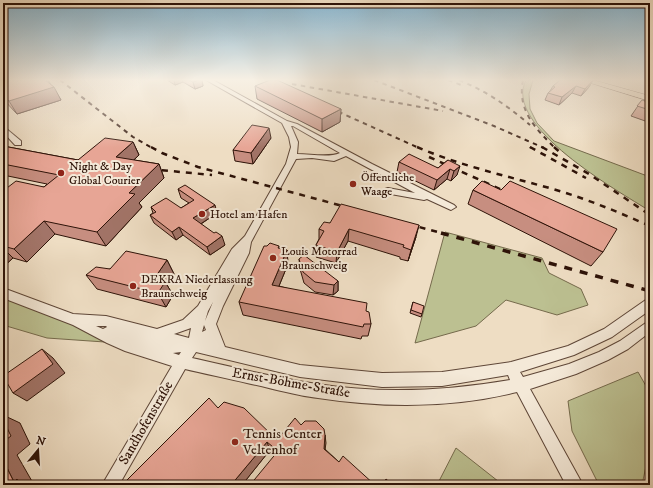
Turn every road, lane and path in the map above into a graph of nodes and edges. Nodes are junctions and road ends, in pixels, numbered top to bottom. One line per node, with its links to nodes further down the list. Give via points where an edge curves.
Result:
1 (250, 103): 2 (street)
2 (285, 122): 4 (street); 5 (street, via 292,131)
3 (3, 128): 6 (street)
4 (317, 137): 5 (street); 7 (street)
5 (294, 140): 8 (street)
6 (18, 143)
7 (346, 153): 8 (street, via 334,159); 9 (street)
8 (294, 157): 12 (street)
9 (402, 182): 10 (street); 10 (street, via 396,189 388,191)
10 (433, 198): 11 (street)
11 (452, 207)
12 (248, 239): 15 (street, via 236,252); 18 (street, via 244,253 210,324)
13 (3, 293): 16 (street, Ernst-Böhme-Straße)
14 (647, 306): 23 (street, Ernst-Böhme-Straße, via 608,333 570,351)
15 (202, 310): 19 (street, via 187,324); 20 (street)
16 (74, 319): 19 (street, Ernst-Böhme-Straße, via 106,321); 20 (street, Ernst-Böhme-Straße, via 159,348); 22 (street, Ernst-Böhme-Straße, via 95,333 119,344)
17 (650, 325): 24 (street, Ernst-Böhme-Straße, via 606,355 553,376)
18 (212, 333): 20 (street, Ernst-Böhme-Straße); 21 (street)
19 (156, 335): 20 (street, Ernst-Böhme-Straße)
20 (193, 345): 21 (street, Ernst-Böhme-Straße); 22 (street, Ernst-Böhme-Straße)
21 (221, 352): 23 (street, Ernst-Böhme-Straße, via 300,371 382,380 442,379)
22 (182, 362): 24 (street, Ernst-Böhme-Straße, via 328,393 381,398 461,395); 25 (street, Sandhofenstraße)
23 (511, 368): 24 (street)
24 (521, 385): 26 (street)
25 (110, 485)
26 (575, 485)

